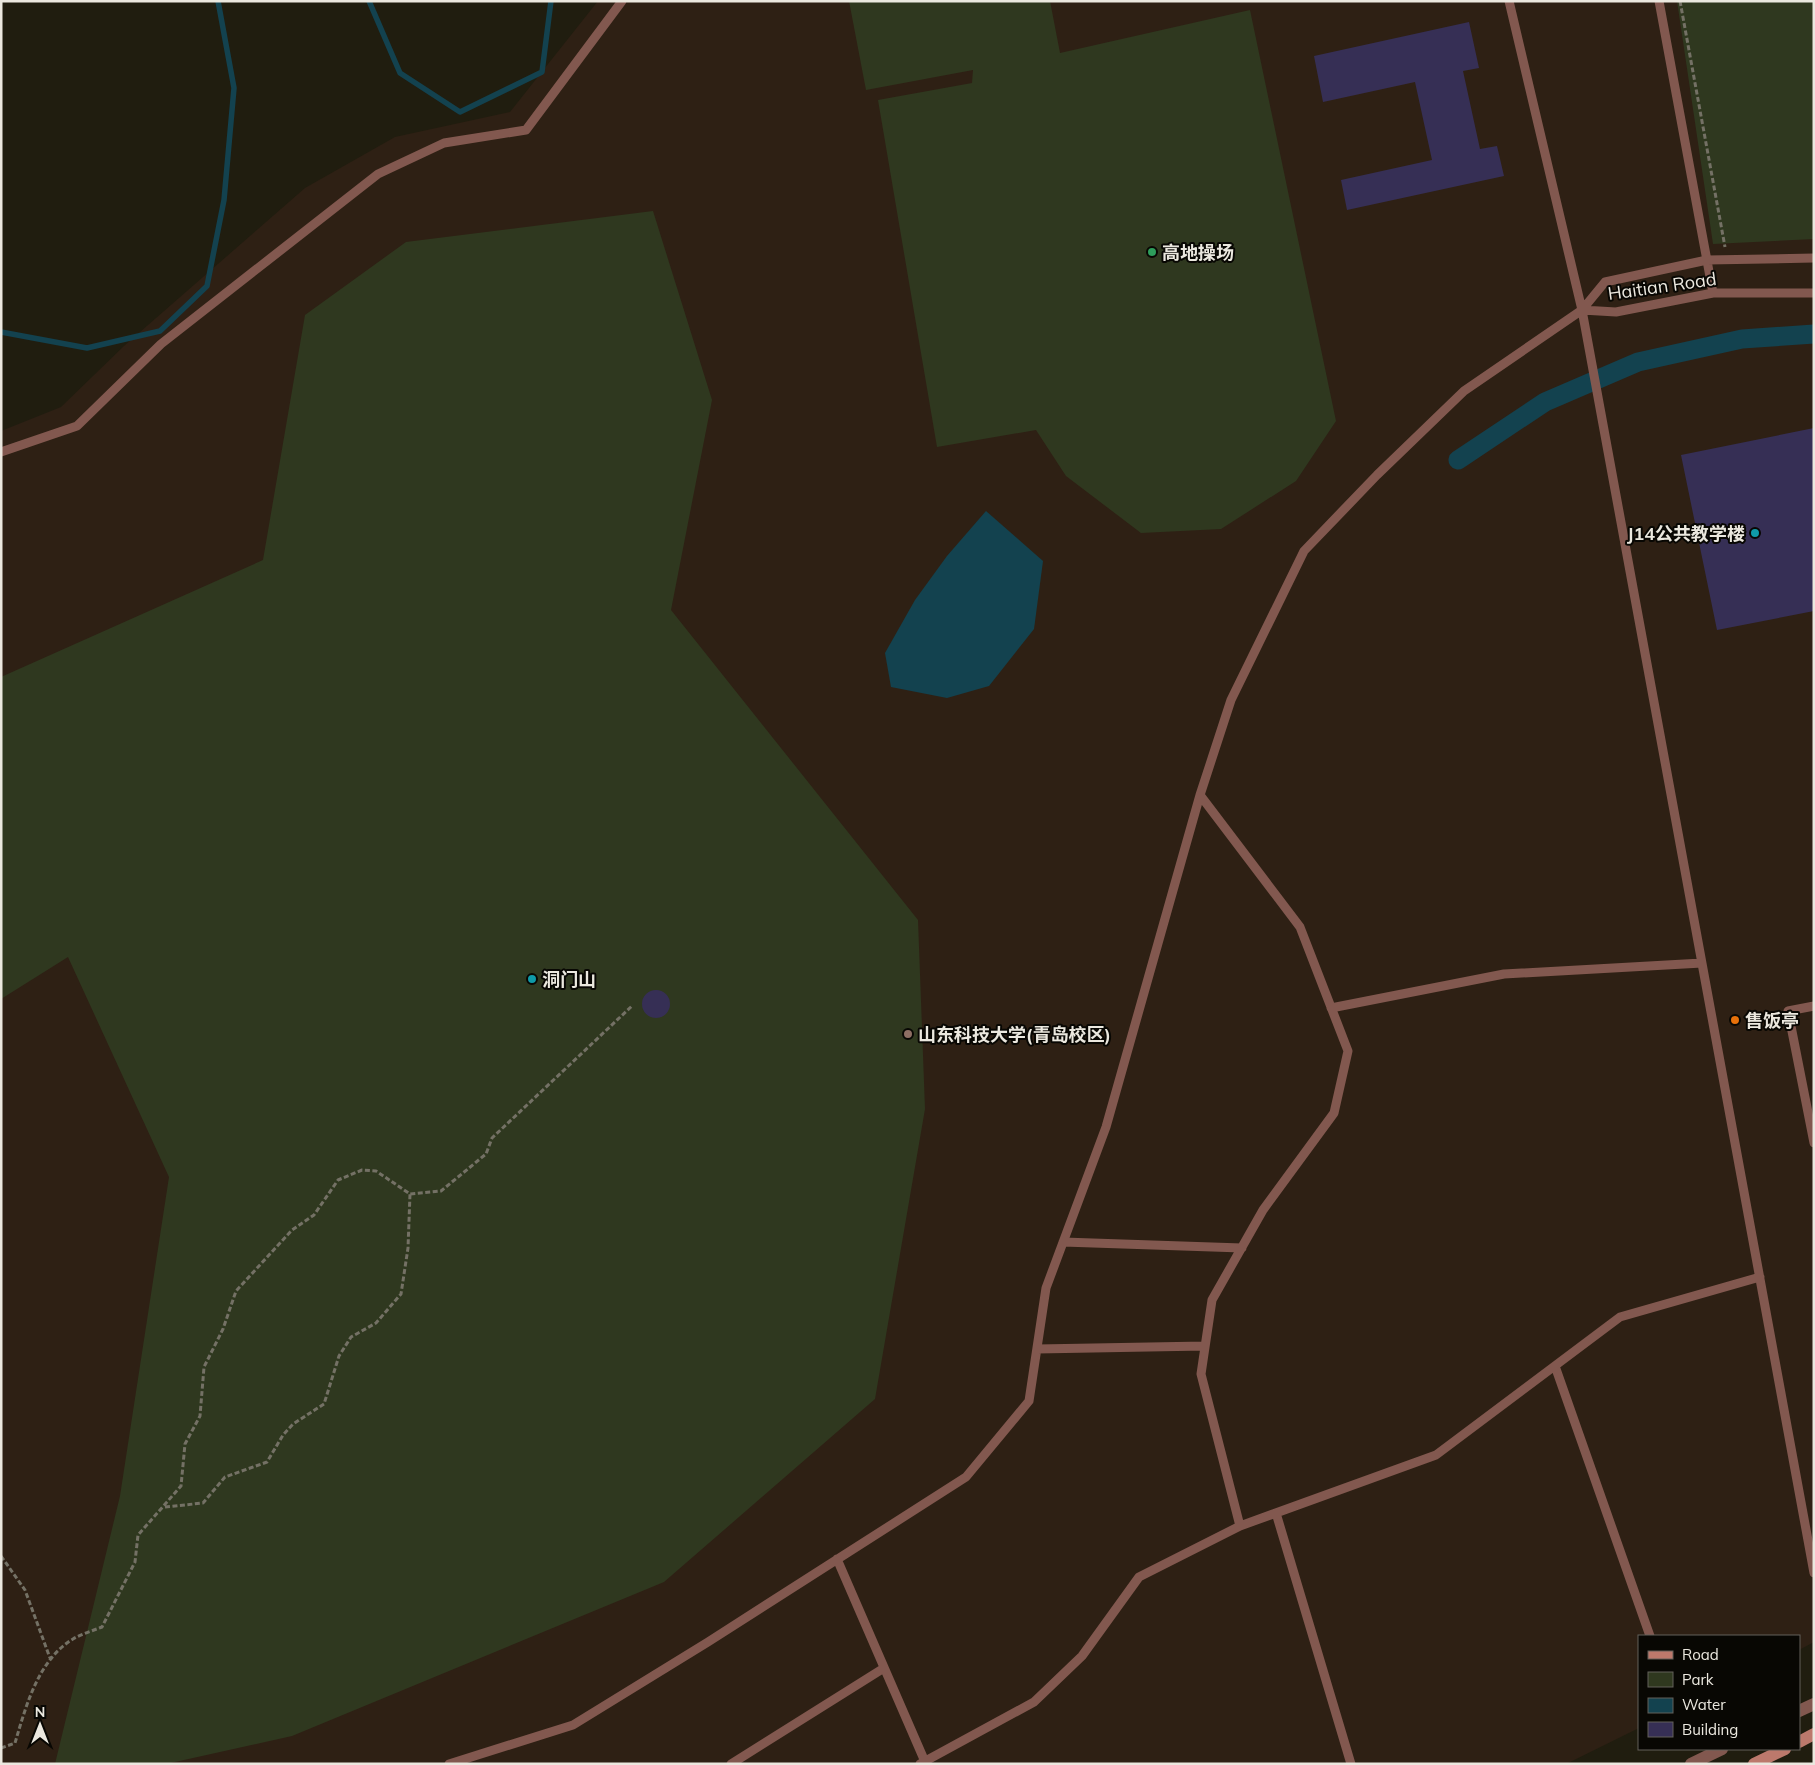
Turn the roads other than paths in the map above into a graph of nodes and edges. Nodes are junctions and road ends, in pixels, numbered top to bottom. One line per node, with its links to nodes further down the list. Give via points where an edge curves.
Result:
1 (622, 1): 9 (lane, via 526,130 444,143 378,174 161,344 77,426)
2 (1510, 1): 8 (lane)
3 (1659, 1): 5 (lane)
4 (1814, 258): 5 (lane, Haitian Road)
5 (1707, 260): 6 (lane); 8 (lane, Haitian Road, via 1605,282)
6 (1713, 293): 7 (lane, Haitian Road); 8 (lane, Haitian Road, via 1616,312)
7 (1814, 293)
8 (1582, 310): 10 (lane, via 1464,391 1377,474 1304,551 1231,700); 11 (lane)
9 (1, 452)
10 (1200, 795): 13 (lane, via 1300,927); 15 (lane, via 1106,1127)
11 (1702, 963): 13 (lane, via 1504,974); 17 (lane)
12 (1814, 1006): 14 (lane, via 1788,1011)
13 (1331, 1008): 16 (lane, via 1348,1051 1334,1113 1263,1210)
14 (1814, 1143)
15 (1063, 1242): 16 (lane); 19 (lane, via 1046,1288)
16 (1242, 1248): 18 (lane, via 1212,1300)
17 (1760, 1277): 20 (lane, via 1620,1317); 23 (lane)
18 (1205, 1346): 19 (lane); 22 (lane, via 1201,1374)
19 (1037, 1349): 24 (lane, via 1029,1401 966,1477)
20 (1555, 1366): 21 (lane, via 1436,1456); 26 (lane)
21 (1276, 1513): 22 (lane); 37 (lane)
22 (1240, 1526): 34 (lane, via 1139,1577 1082,1656 1034,1702)
23 (1812, 1549): 25 (lane)
24 (837, 1559): 27 (lane); 35 (lane, via 573,1725)
25 (1814, 1573)
26 (1650, 1635)
27 (884, 1668): 34 (lane); 36 (lane)
28 (1814, 1704): 29 (street)
29 (1800, 1711)
30 (1814, 1734): 31 (main road)
31 (1800, 1741)
32 (1720, 1750): 38 (street)
33 (1783, 1750): 39 (main road)
34 (924, 1763)
35 (449, 1764)
36 (731, 1764)
37 (1351, 1764)
38 (1691, 1764)
39 (1754, 1764)

